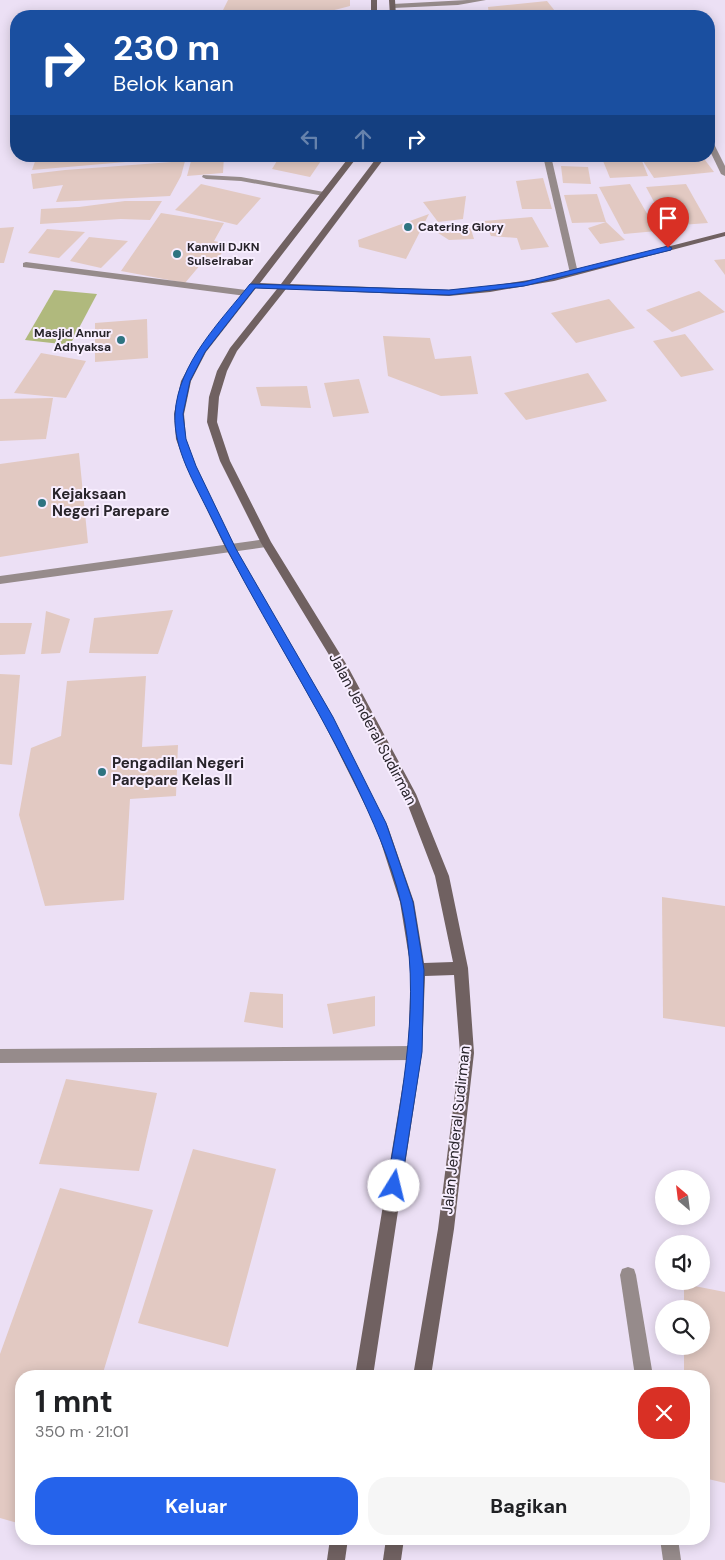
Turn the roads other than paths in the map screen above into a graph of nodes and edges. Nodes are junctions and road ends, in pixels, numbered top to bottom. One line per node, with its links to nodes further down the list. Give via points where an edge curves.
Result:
1 (483, 0): 2 (street, via 458,4)
2 (392, 3)
3 (715, 154): 7 (street)
4 (349, 162): 9 (main road)
5 (377, 162): 13 (main road, Jalan Jenderal Sudirman)
6 (548, 162): 12 (street)
7 (725, 174)
8 (206, 177): 9 (street, via 241,179)
9 (324, 194): 14 (main road)
10 (725, 234): 12 (main road)
11 (26, 265): 14 (street)
12 (574, 273): 13 (main road, via 524,284 449,293)
13 (284, 286): 14 (main road); 15 (main road, Jalan Jenderal Sudirman, via 233,350 214,397 212,422 225,461)
14 (249, 289): 16 (main road, via 202,351 186,381 179,414 181,439 191,466)
15 (266, 543): 16 (street); 18 (main road, Jalan Jenderal Sudirman, via 344,670 410,794 442,876)
16 (231, 549): 17 (street); 19 (main road, via 329,720 382,826 407,902)
17 (0, 580)
18 (461, 968): 19 (main road); 24 (main road, Jalan Jenderal Sudirman, via 467,1053 446,1229)
19 (418, 970): 20 (main road)
20 (415, 1052): 21 (street); 23 (main road)
21 (0, 1056)
22 (628, 1275): 25 (street)
23 (365, 1370)
24 (423, 1370)
25 (643, 1370)
26 (338, 1545): 29 (main road)
27 (394, 1545): 30 (main road)
28 (669, 1545): 31 (street)
29 (336, 1560)
30 (392, 1560)
31 (672, 1560)

